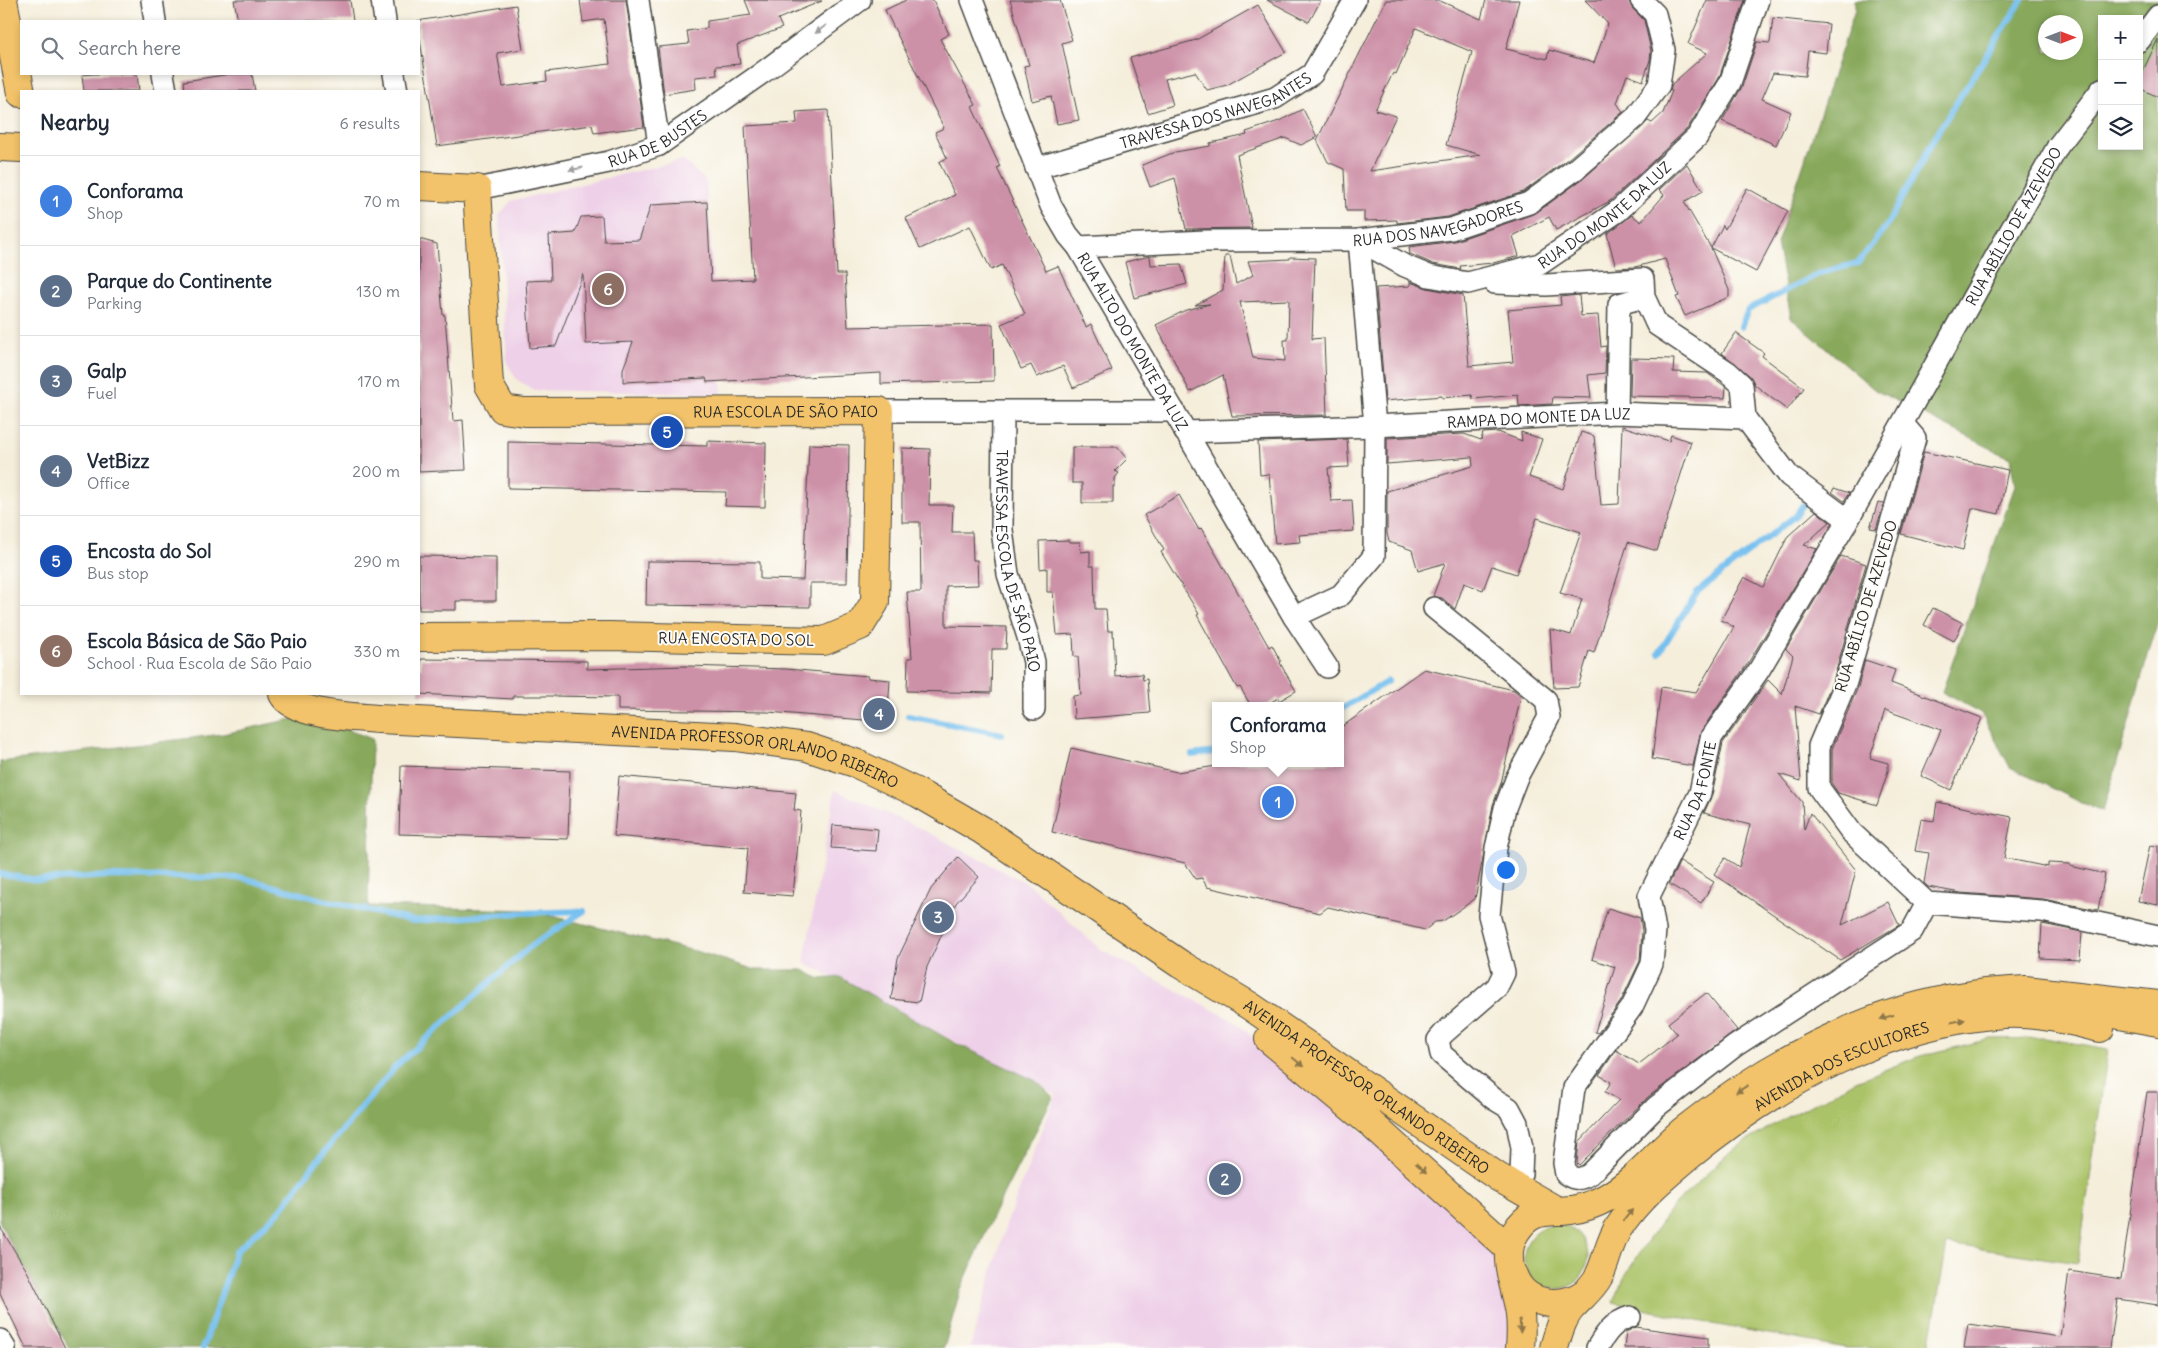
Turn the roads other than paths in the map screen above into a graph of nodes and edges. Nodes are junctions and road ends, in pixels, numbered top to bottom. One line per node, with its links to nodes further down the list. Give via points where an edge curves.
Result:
1 (3, 0): 16 (main road)
2 (152, 0): 11 (street)
3 (382, 0): 12 (street)
4 (638, 0): 20 (street)
5 (860, 0): 20 (street, RUA DE BUSTES, one-way to 20)
6 (972, 0): 23 (street, RUA ALTO DO MONTE DA LUZ)
7 (1355, 0): 23 (street, TRAVESSA DOS NAVEGANTES, via 1312,74 1275,98)
8 (1641, 0): 26 (street, RUA DOS NAVEGADORES, via 1655,14 1664,50 1658,85 1635,118 1577,168 1529,203 1451,229)
9 (1758, 0): 28 (street, RUA DO MONTE DA LUZ, via 1730,84 1697,137 1618,210 1540,264)
10 (2158, 16): 13 (street)
11 (155, 20)
12 (385, 20)
13 (2143, 35)
14 (163, 75): 17 (street)
15 (394, 75): 18 (street)
16 (20, 90)
17 (166, 90)
18 (398, 90)
19 (2098, 95): 35 (street, RUA ABÍLIO DE AZEVEDO, via 2058,146)
20 (659, 144): 25 (street, RUA DE BUSTES, one-way to 25, via 609,162)
21 (0, 147): 22 (main road)
22 (20, 148)
23 (1036, 168): 27 (street, RUA ALTO DO MONTE DA LUZ, via 1052,206)
24 (420, 186): 25 (main road, RUA DE BUSTES)
25 (478, 189): 30 (main road, RUA ESCOLA DE SÃO PAIO, via 490,385 503,409 525,412)
26 (1359, 240): 27 (street, RUA DOS NAVEGADORES); 28 (street, RUA DO MONTE DA LUZ, via 1429,276); 36 (street)
27 (1078, 246): 31 (street, RUA ALTO DO MONTE DA LUZ)
28 (1468, 283): 29 (street, via 1546,285 1643,279)
29 (1644, 297): 33 (street, via 1619,304); 34 (street, via 1657,325 1728,372 1742,385)
30 (879, 411): 32 (street, RUA ESCOLA DE SÃO PAIO); 41 (main road, RUA ENCOSTA DO SOL, via 875,602 860,626 824,641 609,636)
31 (1174, 411): 32 (street, RUA ESCOLA DE SÃO PAIO); 37 (street, RUA ALTO DO MONTE DA LUZ)
32 (1003, 413): 44 (street, TRAVESSA ESCOLA DE SÃO PAIO, via 1002,530 1008,574 1034,662)
33 (1617, 413): 34 (street, RAMPA DO MONTE DA LUZ); 36 (street, RAMPA DO MONTE DA LUZ)
34 (1746, 418): 38 (street, via 1790,476)
35 (1903, 424): 38 (street, RUA DA FONTE); 45 (street, RUA ABÍLIO DE AZEVEDO, via 1915,438 1846,682 1818,746 1818,788 1852,833)
36 (1375, 426): 37 (street, RAMPA DO MONTE DA LUZ); 40 (street, via 1374,556 1341,595)
37 (1185, 432): 40 (street, RUA ALTO DO MONTE DA LUZ)
38 (1848, 520): 45 (street, RUA DA FONTE, via 1759,670 1711,738 1700,793 1649,896 1655,930 1652,964 1632,1007 1574,1088 1564,1163 1566,1174 1581,1180 1590,1174 1656,1107 1735,1046 1912,931)
39 (1434, 608): 52 (street, via 1546,700 1548,707 1549,717 1521,769 1505,808 1496,848 1489,915 1504,973 1497,986 1438,1040 1441,1054 1509,1108 1522,1148 1521,1174)
40 (1294, 617): 42 (street, RUA ALTO DO MONTE DA LUZ)
41 (420, 637)
42 (1327, 667)
43 (283, 695): 47 (main road, AVENIDA PROFESSOR ORLANDO RIBEIRO, via 308,710 348,716 735,737 784,743 831,754 883,775 951,811)
44 (1034, 709)
45 (1927, 903): 46 (street, via 2042,911)
46 (2158, 936)
47 (1180, 964): 52 (main road, AVENIDA PROFESSOR ORLANDO RIBEIRO, via 1250,1006); 54 (main road, AVENIDA PROFESSOR ORLANDO RIBEIRO, one-way to 54, via 1369,1122)
48 (1947, 1000): 49 (main road, via 2025,990); 50 (main road, AVENIDA DOS ESCULTORES, via 1988,994 2023,995); 53 (main road, AVENIDA DOS ESCULTORES, one-way to 53, via 1869,1023 1825,1042 1770,1072 1684,1131 1622,1187 1597,1203)
49 (2158, 1005)
50 (2158, 1022)
51 (2158, 1039): 55 (main road, AVENIDA DOS ESCULTORES, one-way to 51, via 1613,1236 1627,1216 1657,1183 1686,1158 1762,1102 1873,1046 1930,1027 2006,1014 2060,1019)
52 (1514, 1188): 53 (main road, AVENIDA PROFESSOR ORLANDO RIBEIRO)
53 (1561, 1210): 54 (main road, AVENIDA DOS ESCULTORES, via 1538,1212 1524,1221 1514,1234); 55 (main road, via 1585,1219 1596,1230 1602,1244)
54 (1510, 1259): 55 (main road, via 1514,1280 1524,1292 1551,1304 1566,1303); 59 (main road, one-way to 59, via 1520,1314)
55 (1596, 1281): 60 (main road, AVENIDA DOS ESCULTORES, via 1571,1308)
56 (1630, 1316): 61 (street, via 1618,1320)
57 (0, 1340): 58 (street)
58 (4, 1348)
59 (1520, 1348)
60 (1554, 1348)
61 (1597, 1348)

